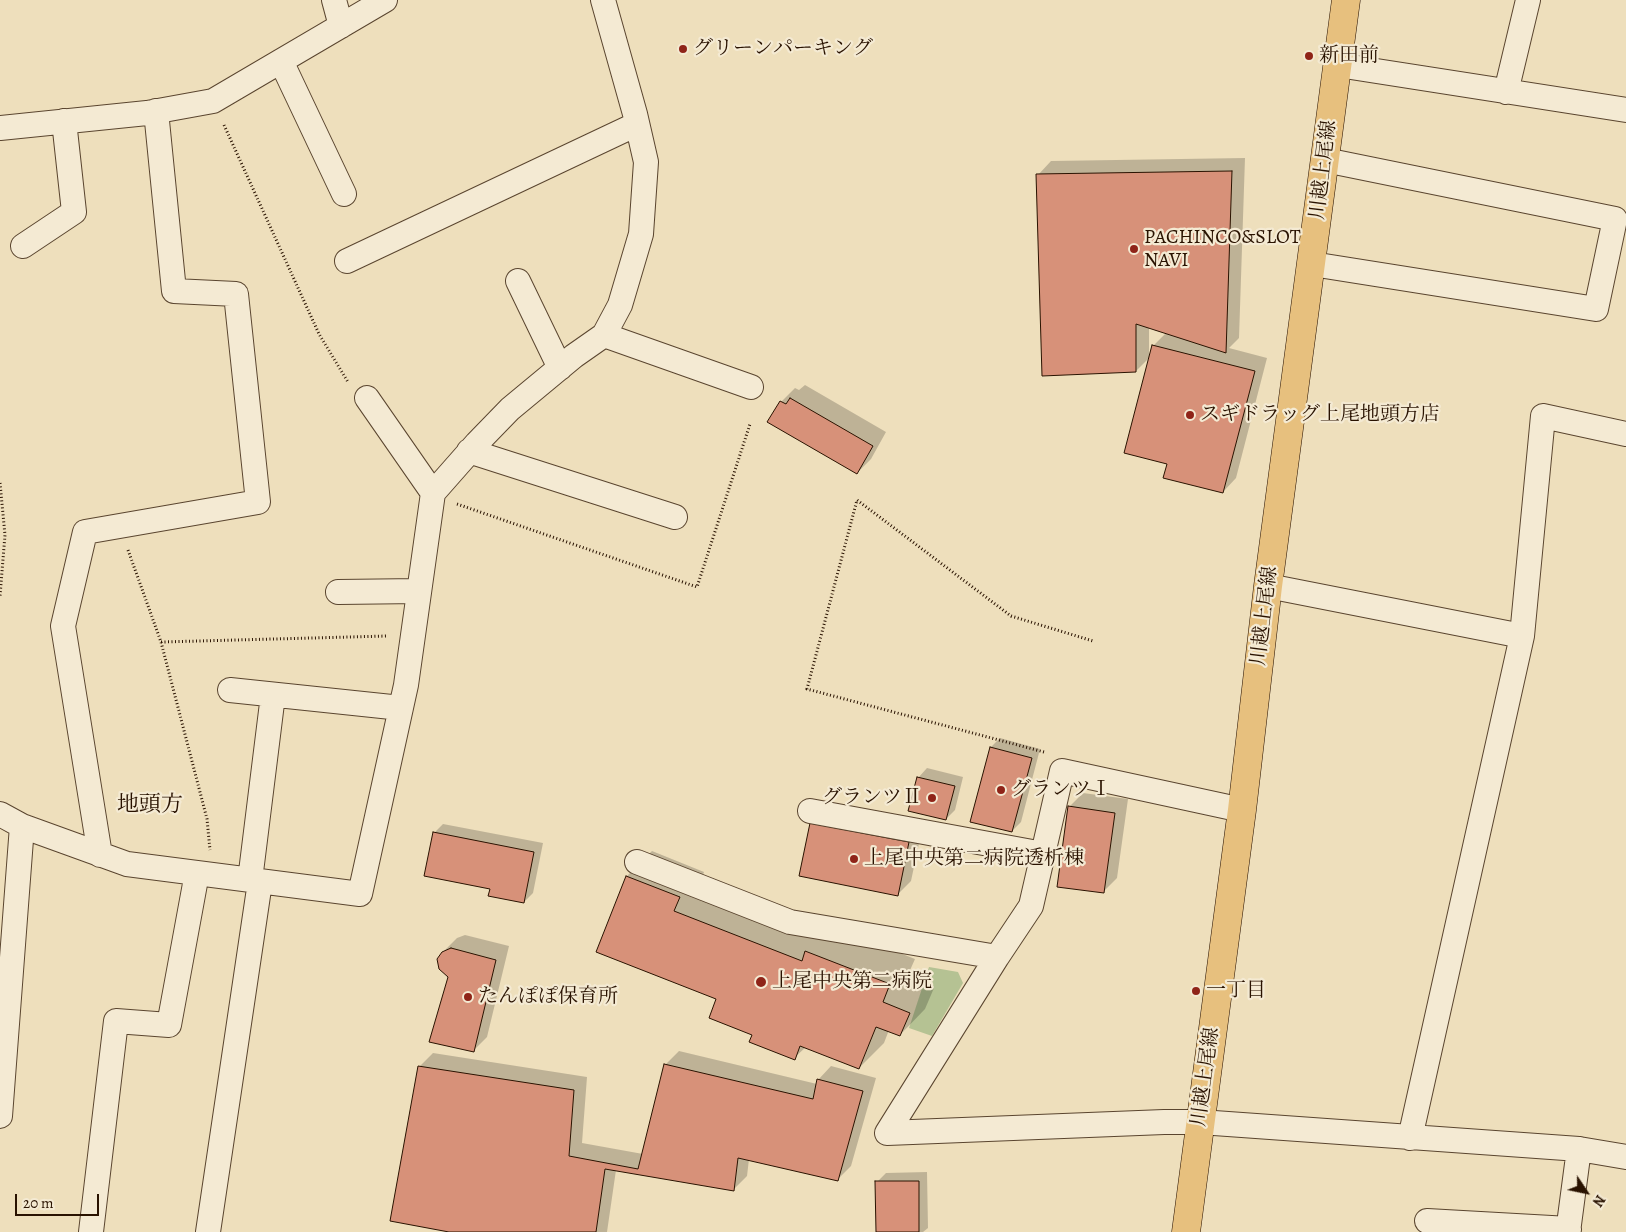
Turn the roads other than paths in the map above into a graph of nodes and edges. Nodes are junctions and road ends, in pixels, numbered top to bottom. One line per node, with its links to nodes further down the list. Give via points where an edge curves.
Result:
1 (334, 0): 6 (street)
2 (386, 0): 6 (street)
3 (603, 0): 13 (street)
4 (1346, 0): 8 (main road, 川越上尾線)
5 (1528, 0): 9 (street)
6 (341, 26): 7 (street)
7 (281, 61): 11 (street, via 213,101); 16 (street)
8 (1338, 65): 9 (street); 15 (main road, 川越上尾線)
9 (1506, 92): 10 (street)
10 (1626, 110)
11 (156, 111): 12 (street); 41 (street, via 174,291 236,294 258,502 85,532 63,626)
12 (64, 121): 14 (street); 17 (street, via 74,212)
13 (637, 124): 18 (street); 21 (street, via 646,162 641,234 620,306)
14 (0, 128)
15 (1325, 160): 19 (main road, 川越上尾線); 19 (street, via 1615,219 1596,309)
16 (344, 194)
17 (23, 246)
18 (347, 261)
19 (1312, 264): 29 (main road, 川越上尾線)
20 (518, 281): 22 (street)
21 (604, 335): 22 (street); 23 (street)
22 (560, 368): 26 (street, via 510,409)
23 (751, 387)
24 (367, 398): 27 (street)
25 (1626, 434): 32 (street, via 1543,416)
26 (469, 451): 27 (street); 28 (street)
27 (433, 493): 30 (street)
28 (675, 517)
29 (1268, 586): 32 (street); 36 (main road, 川越上尾線)
30 (419, 591): 31 (street); 35 (street)
31 (338, 592)
32 (1522, 636): 50 (street)
33 (230, 690): 34 (street)
34 (272, 695): 35 (street); 44 (street)
35 (401, 708): 44 (street, via 360,894)
36 (1242, 810): 40 (street, via 1062,771); 49 (main road, 川越上尾線)
37 (810, 812): 40 (street)
38 (0, 814): 39 (street)
39 (22, 826): 41 (street); 45 (street)
40 (1043, 854): 46 (street, via 1031,906)
41 (100, 855): 43 (street, via 127,864)
42 (637, 862): 46 (street, via 790,922)
43 (205, 874): 44 (street); 55 (street, via 169,1025 116,1021)
44 (255, 881): 56 (street)
45 (6, 949): 47 (street)
46 (997, 957): 49 (street, via 887,1133)
47 (3, 1032): 48 (street)
48 (0, 1116)
49 (1200, 1122): 50 (street); 57 (main road, 川越上尾線)
50 (1410, 1138): 51 (street)
51 (1579, 1149): 52 (street); 54 (street)
52 (1626, 1157)
53 (1427, 1221): 54 (street)
54 (1568, 1231)
55 (91, 1232)
56 (208, 1232)
57 (1186, 1232)

